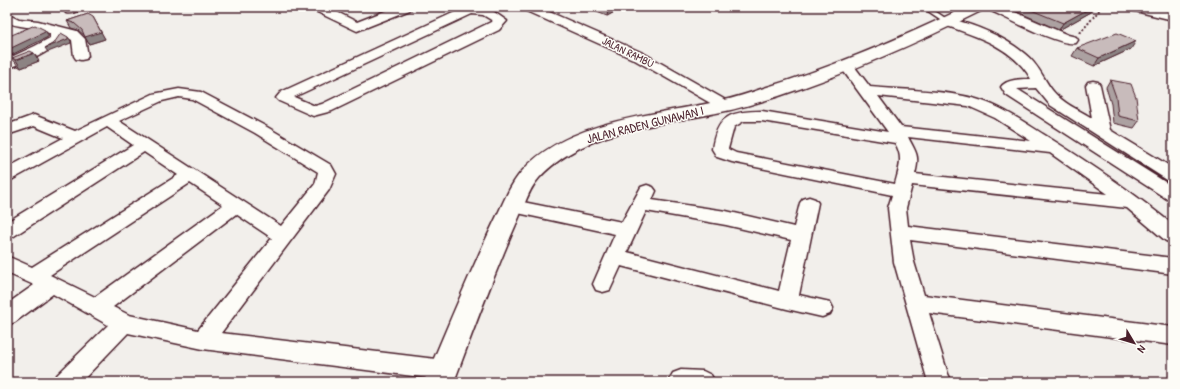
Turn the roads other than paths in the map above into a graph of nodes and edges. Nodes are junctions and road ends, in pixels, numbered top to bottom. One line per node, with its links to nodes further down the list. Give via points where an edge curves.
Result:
1 (317, 7): 2 (street, via 357,27)
2 (405, 7)
3 (528, 7): 24 (street, JALAN RAMBU, via 638,56)
4 (925, 7): 13 (lane)
5 (978, 7): 13 (highway, JALAN RADEN GUNAWAN I)
6 (993, 7): 17 (street)
7 (1135, 7): 11 (street)
8 (1154, 7): 10 (street)
9 (491, 10): 9 (street, via 463,12 284,98 313,110 327,108 500,24 501,21)
10 (1173, 12)
11 (1173, 16)
12 (7, 17): 14 (street, via 16,22)
13 (948, 22): 20 (highway, JALAN RADEN GUNAWAN I); 21 (street, via 983,34 1013,51 1033,70)
14 (38, 25): 15 (street); 16 (street)
15 (56, 31): 18 (street, via 66,31 75,35 82,47); 19 (street, via 53,42)
16 (13, 36)
17 (1071, 40)
18 (82, 56)
19 (7, 64)
20 (846, 65): 23 (street); 24 (highway, JALAN RADEN GUNAWAN I, via 776,91)
21 (1029, 83): 27 (street); 36 (street, via 1010,86 1009,89)
22 (1093, 85): 27 (street)
23 (867, 91): 28 (street); 31 (street, via 974,102 992,109)
24 (724, 105): 40 (highway, JALAN RADEN GUNAWAN I, via 586,137 557,151 532,173)
25 (108, 121): 29 (street); 30 (street); 44 (street, via 158,98 188,93 261,130 325,169 327,174 322,186)
26 (7, 130): 29 (street, via 34,120)
27 (1103, 133): 34 (street)
28 (899, 135): 31 (street); 35 (street, via 909,157); 35 (street, via 749,116 730,120 720,149 732,157)
29 (74, 137): 32 (street)
30 (144, 145): 33 (street); 42 (street)
31 (1056, 149): 37 (street)
32 (7, 175)
33 (190, 175): 39 (street); 50 (street)
34 (1173, 176)
35 (903, 185): 37 (street); 43 (street, via 897,208)
36 (1173, 195)
37 (1132, 202): 46 (street)
38 (809, 203): 45 (street)
39 (235, 205): 44 (street); 54 (street)
40 (513, 206): 41 (street); 60 (highway, JALAN RADEN GUNAWAN I, via 492,248)
41 (627, 230): 45 (street, via 644,197); 47 (street)
42 (7, 231)
43 (899, 232): 49 (street); 53 (street, via 904,262)
44 (283, 236): 59 (street)
45 (802, 236): 52 (street)
46 (1173, 236)
47 (617, 257): 51 (street); 52 (street)
48 (7, 264): 50 (street)
49 (1173, 266)
50 (42, 280): 54 (street); 56 (street)
51 (603, 284)
52 (787, 301): 55 (street)
53 (917, 303): 58 (street); 62 (street)
54 (97, 307): 57 (street)
55 (822, 308)
56 (7, 316)
57 (124, 323): 59 (street); 61 (street)
58 (1173, 336)
59 (203, 340): 60 (street)
60 (442, 376)
61 (66, 382)
62 (940, 382)

